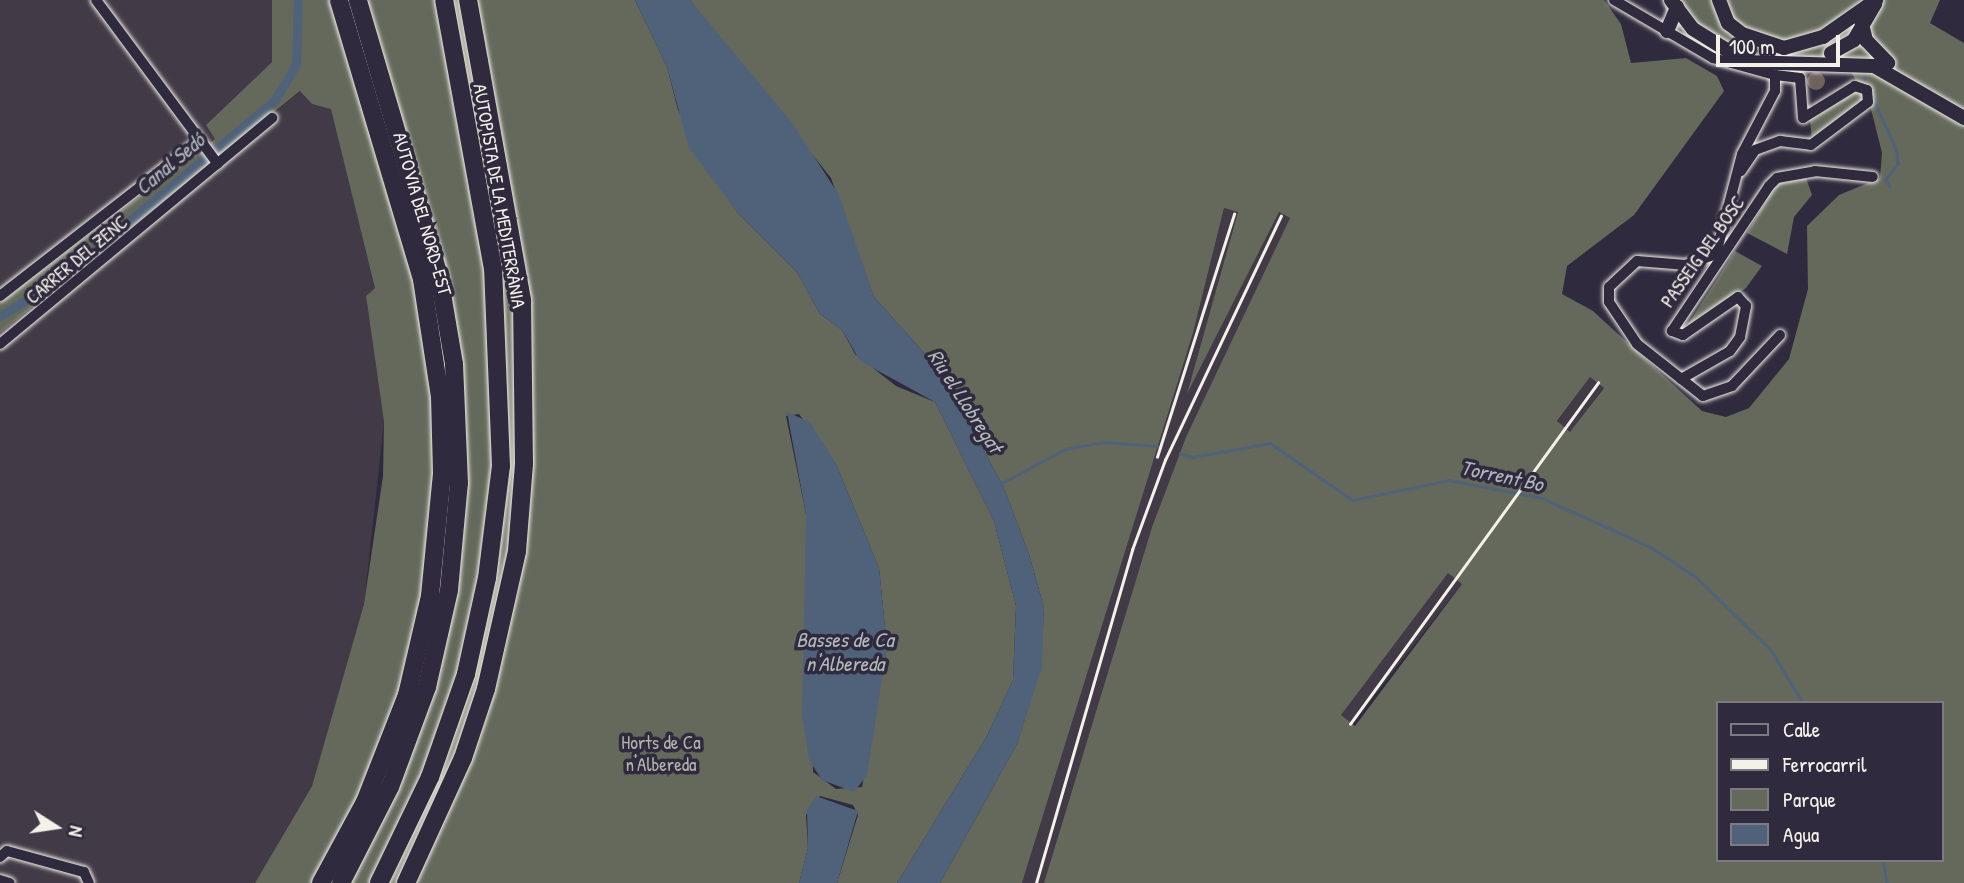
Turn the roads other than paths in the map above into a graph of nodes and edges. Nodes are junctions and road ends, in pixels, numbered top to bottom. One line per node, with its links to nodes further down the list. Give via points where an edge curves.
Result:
1 (96, 0): 18 (street)
2 (339, 0): 29 (highway, AUTOVIA DEL NORD-EST, via 422,279 440,397 442,473 430,596 407,695 365,802)
3 (358, 0): 30 (highway, AUTOVIA DEL NORD-EST, via 439,276 454,364 459,483 449,590 427,687 390,787)
4 (444, 0): 31 (highway, AUTOPISTA DE LA MEDITERRÀNIA, via 495,283 501,466 487,578 466,674 426,786)
5 (468, 0): 32 (highway, AUTOPISTA DE LA MEDITERRÀNIA, via 522,300 524,464 517,551 486,689 463,758)
6 (1614, 0): 9 (street)
7 (1719, 0): 10 (main road, via 1734,28 1777,47 1824,37)
8 (1877, 0): 10 (main road)
9 (1670, 11): 13 (main road, via 1703,26); 13 (main road, via 1724,51); 15 (street, via 1731,66)
10 (1859, 19): 11 (main road)
11 (1859, 45): 12 (main road); 14 (main road)
12 (1835, 57): 14 (main road); 15 (main road)
13 (1760, 64): 15 (main road)
14 (1881, 64): 17 (main road)
15 (1779, 70): 21 (street, via 1773,104 1742,155); 21 (street, via 1800,78 1803,118 1855,86 1867,90 1868,102 1811,145 1780,141 1755,150)
16 (272, 118): 19 (street, CARRER DEL ZENC)
17 (1964, 118)
18 (200, 144): 19 (street); 23 (street)
19 (216, 162): 25 (street, CARRER DEL ZENC)
20 (1873, 177): 22 (street, PASSEIG DEL BOSC, via 1815,171 1777,178)
21 (1732, 189): 22 (street)
22 (1719, 258): 26 (street, via 1686,265 1644,258 1607,290 1628,333); 26 (street, PASSEIG DEL BOSC, via 1672,331 1683,335 1738,297 1746,306 1743,330 1730,351)
23 (0, 296)
24 (1780, 335): 26 (street, via 1723,391 1703,396)
25 (0, 344)
26 (1681, 379)
27 (0, 856): 28 (street, via 7,851 84,872)
28 (89, 883)
29 (321, 883)
30 (341, 883)
31 (379, 883)
32 (406, 883)

